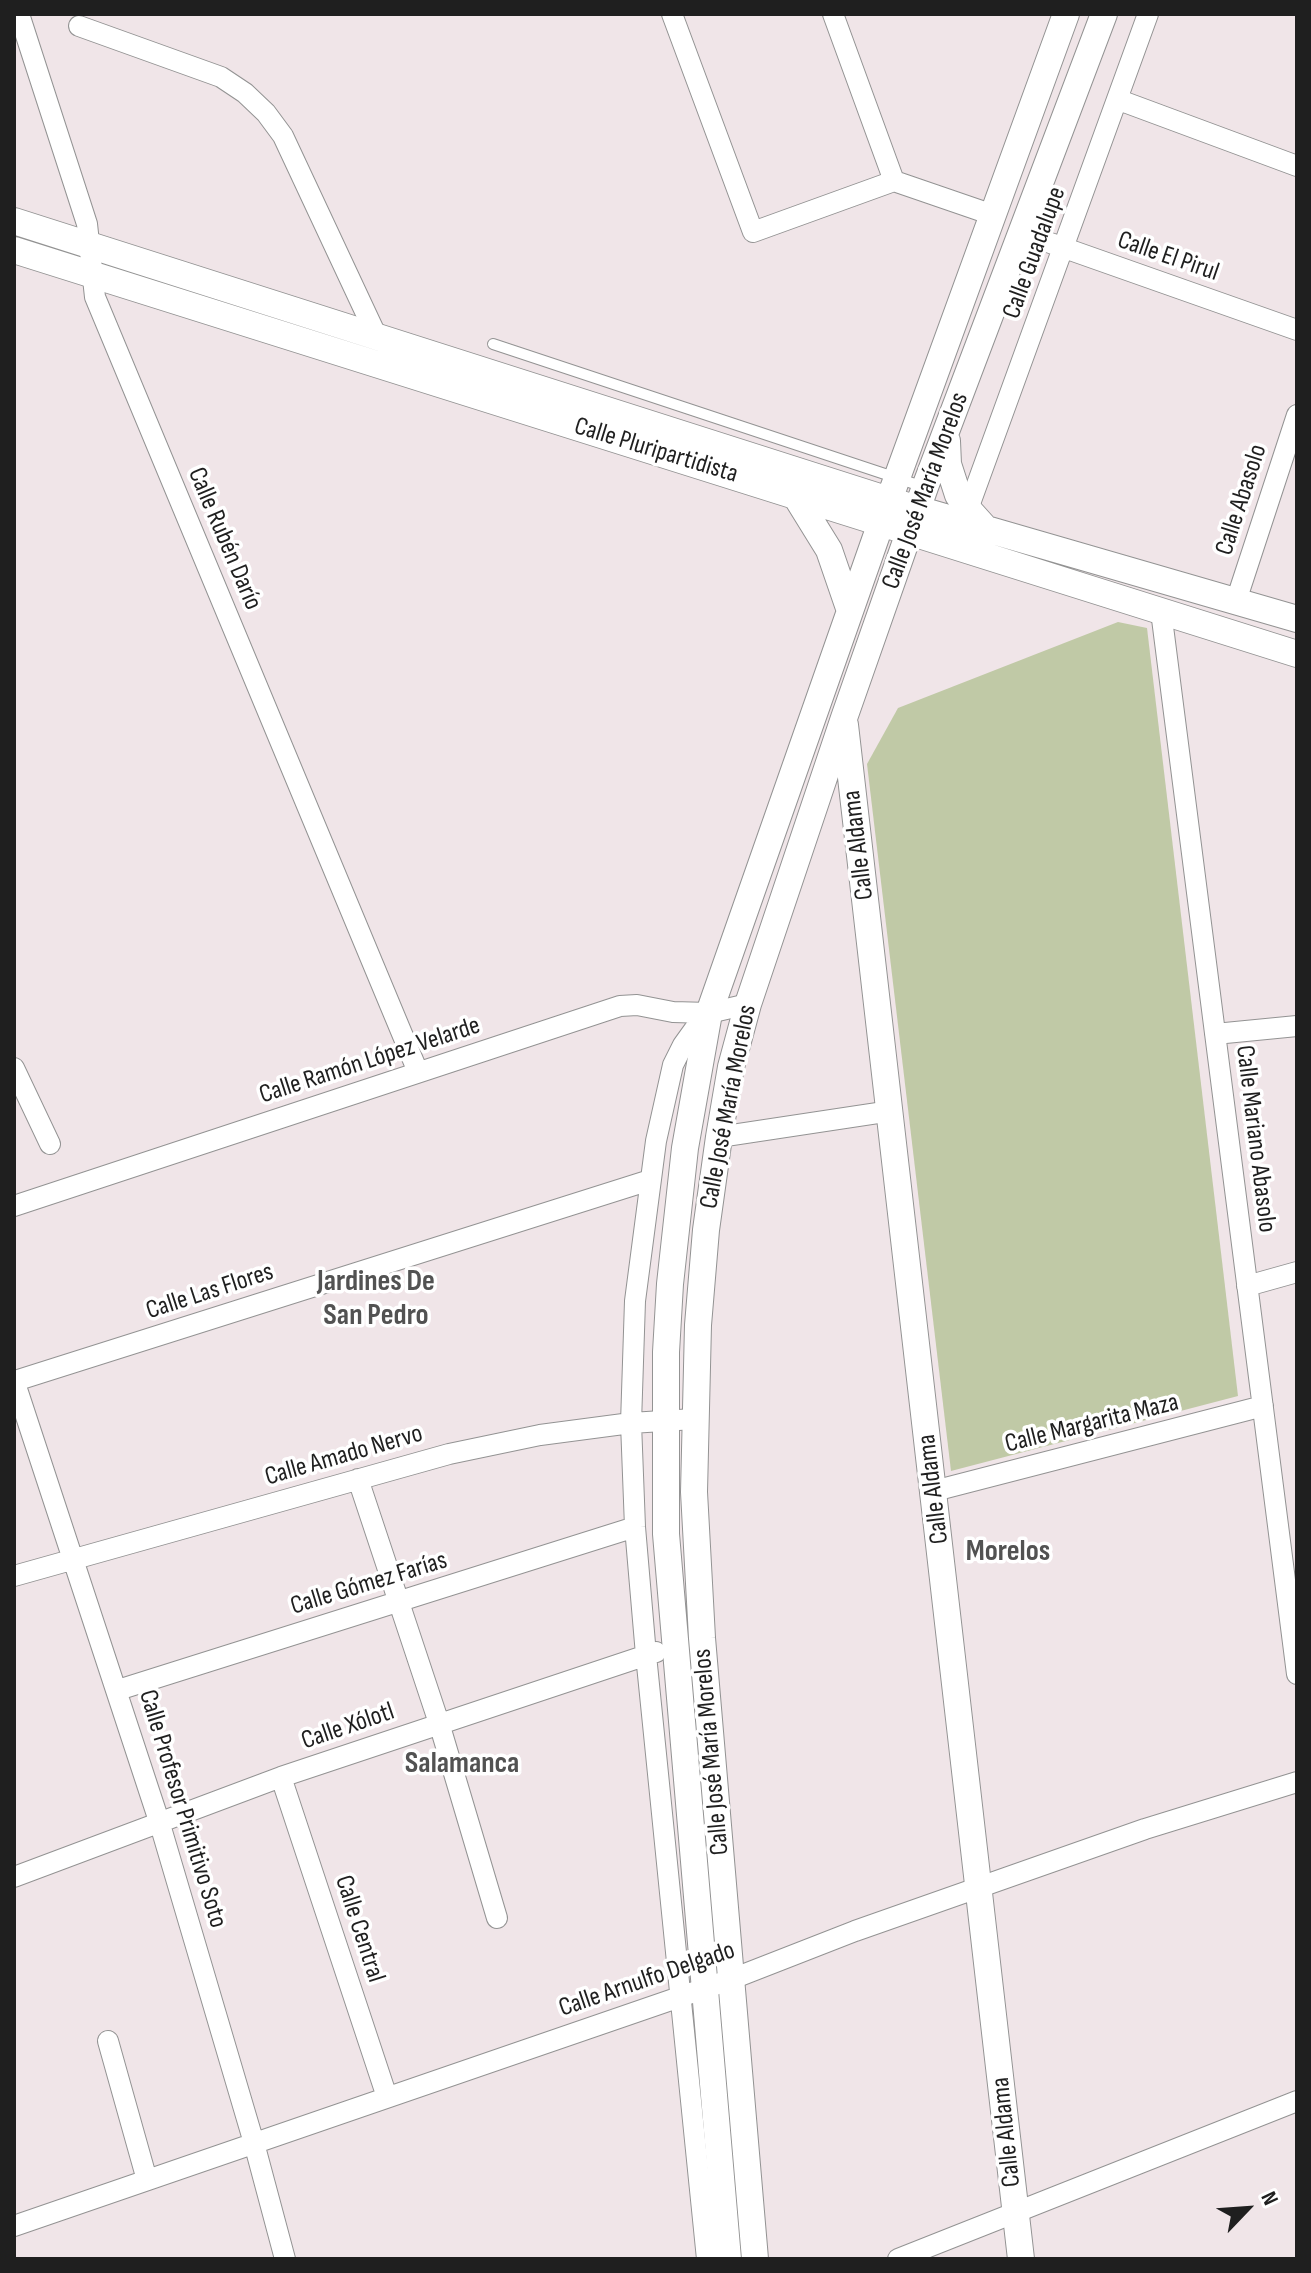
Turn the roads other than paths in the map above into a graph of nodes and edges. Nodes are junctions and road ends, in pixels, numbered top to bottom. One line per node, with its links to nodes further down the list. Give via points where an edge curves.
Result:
1 (19, 14): 14 (street, Calle Rubén Darío, via 87,224)
2 (672, 14): 10 (street, via 753,232)
3 (833, 14): 10 (street)
4 (1066, 14): 11 (street, Calle José María Morelos)
5 (1104, 14): 13 (street, Calle José María Morelos)
6 (1148, 14): 8 (street, Calle Guadalupe)
7 (79, 26): 19 (street, via 221,77 266,113 289,149)
8 (1119, 100): 9 (street); 15 (street, Calle Guadalupe)
9 (1297, 166)
10 (894, 181): 11 (street)
11 (993, 215): 24 (street, Calle José María Morelos)
12 (14, 221): 14 (street, Calle Pluripartidista)
13 (1022, 233): 15 (street, Calle El Pirul); 22 (street, Calle José María Morelos)
14 (89, 245): 17 (street, Calle Rubén Darío); 19 (street, Calle Pluripartidista)
15 (1064, 248): 18 (street, Calle El Pirul); 26 (street, Calle Guadalupe)
16 (14, 250): 17 (street, Calle Pluripartidista)
17 (93, 275): 23 (street, Calle Pluripartidista); 39 (street, Calle Rubén Darío, via 95,297)
18 (1297, 330)
19 (377, 337): 24 (street, Calle Pluripartidista)
20 (493, 344): 24 (lane)
21 (1297, 415): 28 (street, Calle Abasolo)
22 (947, 430): 25 (street, Calle José María Morelos); 26 (street, via 950,472)
23 (795, 495): 24 (street, Calle Pluripartidista); 29 (street, via 829,550)
24 (889, 500): 25 (street, Calle Pluripartidista); 29 (street, Calle José María Morelos)
25 (917, 509): 27 (street, Calle Pluripartidista); 30 (street, Calle Pluripartidista); 33 (street, Calle José María Morelos)
26 (968, 509): 27 (street)
27 (986, 529): 28 (street, Calle Pluripartidista)
28 (1236, 601): 31 (street, Calle Pluripartidista)
29 (850, 611): 35 (street, Calle José María Morelos)
30 (1161, 611): 32 (street, Calle Pluripartidista); 37 (street, Calle Mariano Abasolo)
31 (1297, 619)
32 (1297, 654)
33 (844, 718): 34 (street, Calle José María Morelos); 40 (street, Calle Aldama)
34 (748, 1004): 35 (street, Calle Ramón López Velarde); 41 (street, Calle José María Morelos)
35 (708, 1013): 39 (street, Calle Ramón López Velarde, via 620,1006); 43 (street, via 673,1065); 50 (street, Calle José María Morelos, via 676,1216)
36 (1297, 1026): 37 (street)
37 (1215, 1034): 46 (street, Calle Mariano Abasolo)
38 (14, 1068): 42 (street)
39 (418, 1072): 44 (street, Calle Ramón López Velarde)
40 (891, 1111): 41 (street); 54 (street, Calle Aldama)
41 (719, 1137): 49 (street, Calle José María Morelos, via 703,1262)
42 (50, 1144)
43 (650, 1180): 47 (street, Calle Las Flores); 51 (street, via 635,1301)
44 (14, 1206)
45 (1297, 1272): 46 (street)
46 (1247, 1286): 48 (street, Calle Mariano Abasolo)
47 (14, 1380): 52 (street, Calle Profesor Primitivo Soto)
48 (1263, 1406): 54 (street, Calle Margarita Maza); 62 (street, Calle Mariano Abasolo)
49 (694, 1419): 50 (street, Calle Amado Nervo); 59 (street, Calle José María Morelos)
50 (664, 1420): 51 (street, Calle Amado Nervo); 60 (street, Calle José María Morelos)
51 (631, 1423): 53 (street, Calle Amado Nervo, via 525,1438); 55 (street)
52 (21, 1424): 56 (street, Calle Profesor Primitivo Soto)
53 (358, 1479): 56 (street, Calle Amado Nervo); 58 (street)
54 (934, 1491): 71 (street, Calle Aldama)
55 (635, 1527): 58 (street, Calle Gómez Farías); 61 (street)
56 (75, 1559): 57 (street, Calle Amado Nervo); 63 (street, Calle Profesor Primitivo Soto)
57 (14, 1576)
58 (400, 1601): 63 (street, Calle Gómez Farías); 64 (street)
59 (702, 1638): 60 (street, Calle Xólotl); 74 (street, Calle José María Morelos)
60 (674, 1646): 61 (street, Calle Xólotl); 67 (street, Calle José María Morelos)
61 (646, 1655): 64 (street, Calle Xólotl); 68 (street)
62 (1297, 1674)
63 (118, 1690): 69 (street, Calle Profesor Primitivo Soto)
64 (439, 1723): 65 (street, Calle Xólotl); 73 (street)
65 (281, 1777): 69 (street, Calle Xólotl); 77 (street, Calle Central)
66 (1297, 1782): 71 (street, Calle Arnulfo Delgado)
67 (687, 1788): 68 (street); 72 (street, Calle José María Morelos)
68 (660, 1791): 72 (street)
69 (159, 1821): 70 (street, Calle Xólotl); 79 (street, Calle Profesor Primitivo Soto)
70 (14, 1877)
71 (980, 1887): 74 (street, Calle Arnulfo Delgado); 83 (street, Calle Aldama)
72 (682, 1888): 75 (street, Calle José María Morelos)
73 (497, 1918)
74 (732, 1979): 75 (street, Calle Arnulfo Delgado); 80 (street, Calle José María Morelos)
75 (692, 1992): 77 (street, Calle Arnulfo Delgado); 81 (street, Calle José María Morelos)
76 (108, 2041): 82 (street)
77 (387, 2097): 79 (street, Calle Arnulfo Delgado)
78 (1297, 2101): 83 (street)
79 (254, 2143): 82 (street, Calle Arnulfo Delgado); 85 (street, Calle Profesor Primitivo Soto)
80 (747, 2160): 81 (street); 88 (street, Calle José María Morelos)
81 (709, 2163): 86 (street); 87 (street, Calle José María Morelos)
82 (147, 2180): 84 (street, Calle Arnulfo Delgado)
83 (1016, 2213): 89 (street); 90 (street, Calle Aldama)
84 (14, 2226)
85 (285, 2259)
86 (707, 2259)
87 (728, 2259)
88 (755, 2259)
89 (898, 2259)
90 (1021, 2259)

